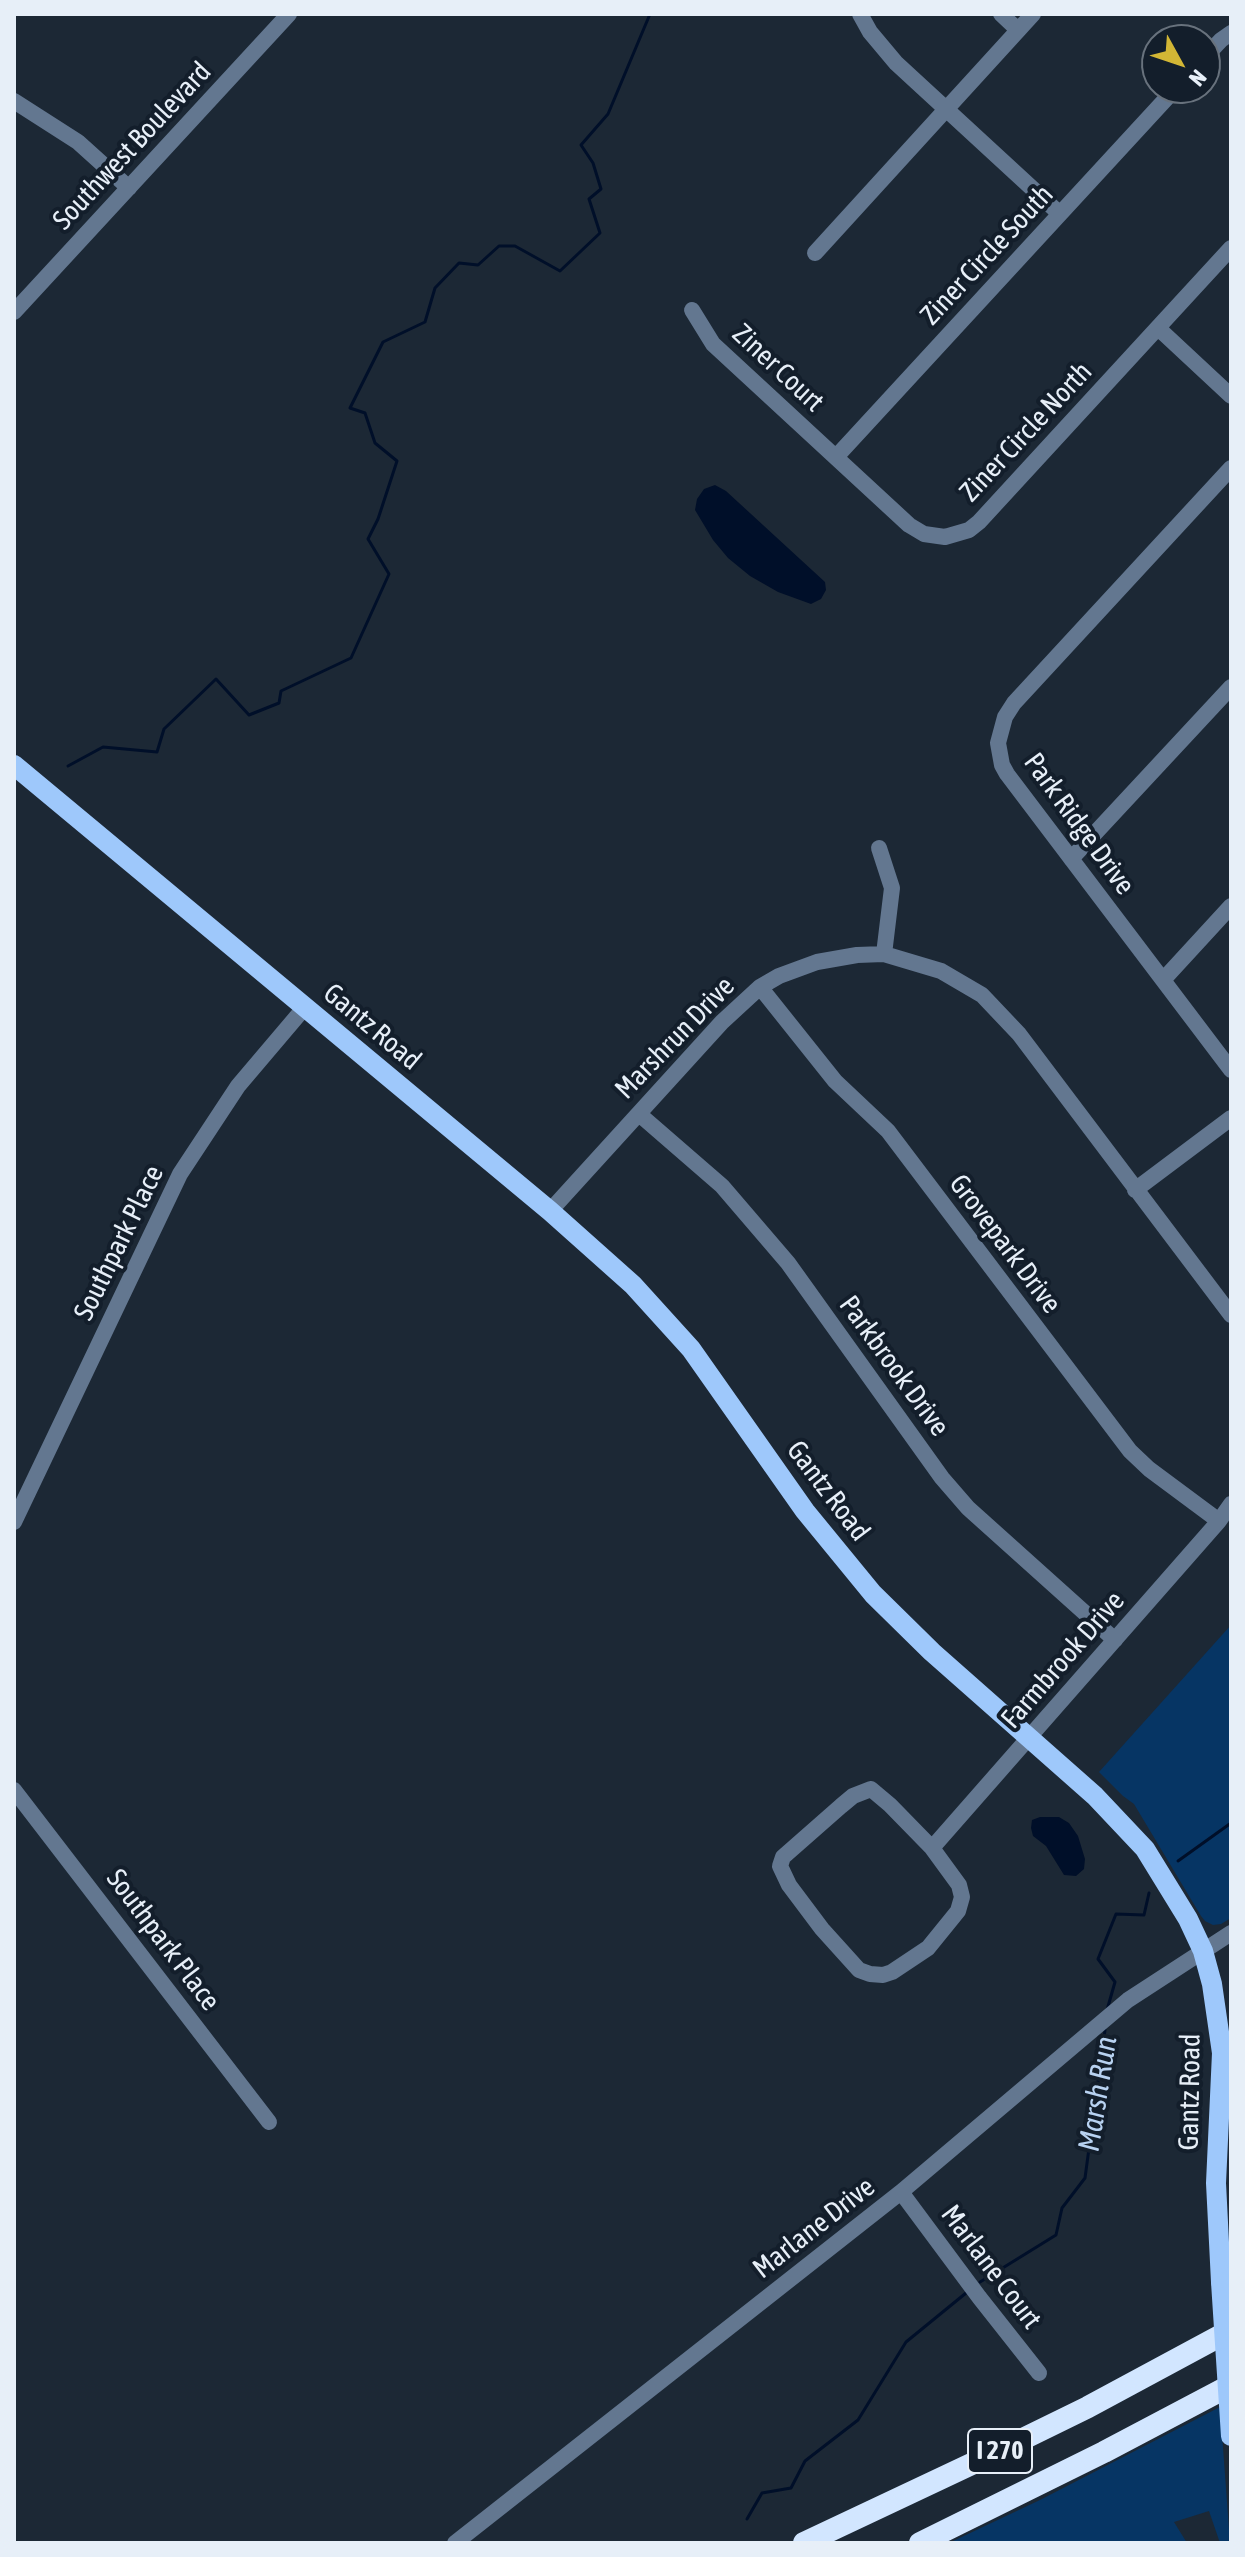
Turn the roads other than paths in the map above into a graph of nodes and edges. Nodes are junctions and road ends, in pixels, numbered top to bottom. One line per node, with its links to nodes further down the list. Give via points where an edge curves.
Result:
1 (289, 14): 9 (street, Southwest Boulevard)
2 (860, 14): 8 (street, via 896,63)
3 (1001, 14): 5 (street)
4 (1033, 14): 5 (street)
5 (1018, 30): 8 (street)
6 (14, 101): 9 (street, via 78,142)
7 (1161, 104): 10 (street, Ziner Circle South)
8 (946, 108): 10 (street); 12 (street)
9 (129, 188): 14 (street, Southwest Boulevard)
10 (1060, 214): 17 (street, Ziner Circle South)
11 (1231, 248): 15 (street, Ziner Circle North)
12 (815, 253)
13 (692, 310): 17 (street, Ziner Court, via 713,344)
14 (14, 312)
15 (1158, 328): 16 (street); 17 (street, Ziner Circle North, via 979,522 957,535 932,536 916,530)
16 (1231, 396)
17 (836, 457)
18 (1231, 468): 22 (street, Park Ridge Drive, via 1005,717 998,743 1002,765)
19 (1231, 687): 22 (street)
20 (14, 765): 27 (main road, Gantz Road)
21 (879, 848): 24 (street, via 892,888)
22 (1071, 859): 25 (street, Park Ridge Drive)
23 (1231, 906): 25 (street)
24 (884, 954): 26 (street, Marshrun Drive, via 817,962); 31 (street, Marshrun Drive, via 941,971 982,995 1019,1034)
25 (1163, 980): 28 (street, Park Ridge Drive)
26 (760, 987): 29 (street, Marshrun Drive); 35 (street, Grovepark Drive, via 835,1081 888,1131 1130,1451)
27 (305, 1007): 32 (main road, Gantz Road); 36 (street, Southpark Place, via 238,1086 180,1174)
28 (1231, 1070)
29 (639, 1114): 32 (street, Marshrun Drive); 37 (street, Parkbrook Drive, via 722,1186 788,1263 968,1508)
30 (1231, 1118): 31 (street)
31 (1135, 1190): 33 (street)
32 (550, 1211): 38 (main road, Gantz Road, via 627,1279 675,1331 805,1511 873,1594)
33 (1231, 1315)
34 (1231, 1504): 35 (street, Farmbrook Drive)
35 (1219, 1521): 37 (street, Farmbrook Drive)
36 (14, 1522)
37 (1115, 1640): 38 (street, Farmbrook Drive)
38 (1029, 1738): 40 (street, Farmbrook Drive); 42 (main road, Gantz Road, via 1145,1849)
39 (14, 1790): 43 (street, Southpark Place)
40 (932, 1848): 40 (street, via 959,1885 958,1911 928,1948 892,1972 859,1970 822,1929 780,1866 783,1857 853,1796 871,1789)
41 (1231, 1933): 42 (street, Marlane Drive)
42 (1203, 1951): 44 (street, Marlane Drive, via 1143,1989); 48 (main road, Gantz Road, bridge, via 1222,2053 1216,2183)
43 (269, 2122)
44 (901, 2192): 46 (street, Marlane Court); 49 (street, Marlane Drive)
45 (1231, 2330): 50 (highway, I 270, via 994,2454)
46 (1039, 2373)
47 (1231, 2385): 51 (highway, I 270)
48 (1231, 2438)
49 (455, 2543)
50 (804, 2543)
51 (920, 2543)

